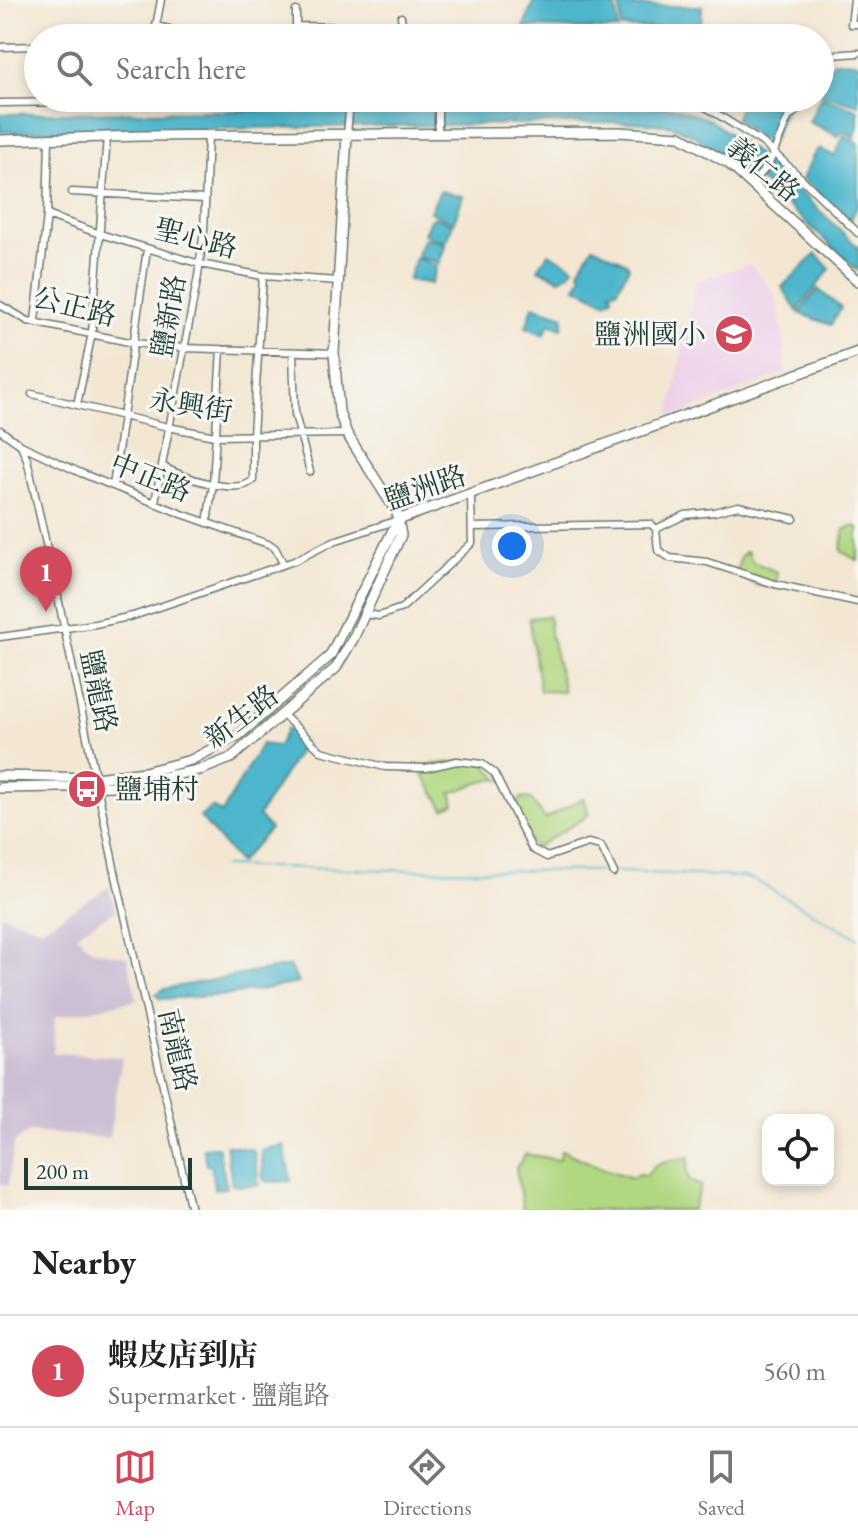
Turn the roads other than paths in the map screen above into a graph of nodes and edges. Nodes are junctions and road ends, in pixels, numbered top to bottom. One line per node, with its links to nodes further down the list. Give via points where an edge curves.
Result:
1 (161, 0): 5 (street)
2 (854, 0): 8 (street, via 851,24)
3 (296, 11): 6 (street)
4 (401, 17): 7 (street)
5 (156, 24)
6 (296, 24)
7 (402, 24)
8 (858, 24)
9 (24, 46): 10 (street)
10 (0, 47)
11 (858, 53): 12 (street)
12 (834, 56)
13 (0, 103): 14 (street)
14 (24, 103)
15 (349, 112): 19 (street)
16 (438, 112): 20 (street)
17 (714, 112): 25 (street)
18 (794, 112): 25 (street)
19 (348, 131): 20 (street, 義仁路); 21 (street, 義仁路); 36 (street)
20 (438, 131): 26 (street, 義仁路, via 680,136)
21 (208, 136): 22 (street, 義仁路); 29 (street, 鹽新路)
22 (107, 137): 23 (street, 義仁路); 28 (street)
23 (49, 139): 24 (street, 義仁路); 30 (street)
24 (0, 140)
25 (773, 154): 26 (street); 31 (street)
26 (754, 181): 37 (street, 義仁路)
27 (72, 192): 28 (street)
28 (103, 194): 29 (street); 32 (street)
29 (204, 199): 34 (street, 鹽新路)
30 (47, 215): 32 (street, 聖心路); 39 (street)
31 (858, 233)
32 (100, 234): 33 (street, 聖心路); 40 (street)
33 (147, 249): 34 (street, 聖心路); 41 (street)
34 (200, 264): 35 (street, 聖心路); 42 (street, 鹽新路)
35 (263, 276): 36 (street, 聖心路); 44 (street)
36 (339, 281): 47 (street)
37 (858, 281)
38 (0, 305): 39 (street, 公正路)
39 (35, 321): 40 (street, 公正路)
40 (92, 333): 41 (street, 公正路); 49 (street)
41 (134, 343): 42 (street, 公正路); 50 (street)
42 (185, 348): 43 (street, 公正路); 51 (street, 鹽新路)
43 (221, 349): 44 (street, 公正路); 55 (street)
44 (259, 351): 45 (street, 公正路); 54 (street)
45 (293, 352): 47 (street, 公正路); 56 (street)
46 (858, 352): 62 (street, 鹽洲路)
47 (334, 353): 53 (street, via 339,412)
48 (32, 394): 49 (street, 永興街)
49 (77, 405): 50 (street, 永興街)
50 (123, 416): 51 (street, 永興街); 61 (street)
51 (168, 427): 55 (street, 永興街); 58 (street, 鹽新路)
52 (0, 430): 57 (street, 中正路)
53 (347, 434): 56 (street, 永興街); 65 (street)
54 (253, 435): 55 (street, 永興街); 56 (street, 永興街); 60 (street, via 253,480 243,486)
55 (215, 436): 60 (street)
56 (300, 436): 59 (street)
57 (21, 445): 61 (street, 中正路); 72 (street, 鹽龍路)
58 (162, 466): 60 (street); 63 (street, 鹽新路)
59 (310, 472)
60 (213, 484): 66 (street)
61 (113, 486): 63 (street, 中正路)
62 (471, 494): 65 (street, 鹽洲路); 67 (street)
63 (155, 502): 66 (street, 中正路)
64 (794, 519): 68 (street, via 738,506 685,515)
65 (398, 520): 69 (street, 鹽洲路); 71 (street, 新生路, via 401,535); 76 (street, 新生路, via 330,656 239,735 191,760)
66 (207, 523): 69 (street, 中正路, via 271,545)
67 (473, 527): 68 (street, via 651,524); 71 (street, via 472,543 402,608 379,616)
68 (656, 529): 70 (street, via 658,550 670,558 707,562)
69 (283, 563): 72 (street, 鹽洲路, via 133,616)
70 (858, 602)
71 (364, 614): 74 (street, 新生路, via 336,668)
72 (63, 628): 73 (street, 鹽洲路); 76 (street, 鹽龍路)
73 (0, 637)
74 (281, 713): 76 (street, 新生路, via 218,764 119,786); 78 (street, via 321,751 385,767 482,764 494,773 532,849 547,857 588,843 601,846)
75 (0, 776): 76 (street, 新生路)
76 (96, 782): 77 (street, 新生路); 79 (street, 鹽龍路)
77 (0, 788)
78 (614, 873)
79 (121, 900): 80 (street, 南龍路)
80 (191, 1210)

